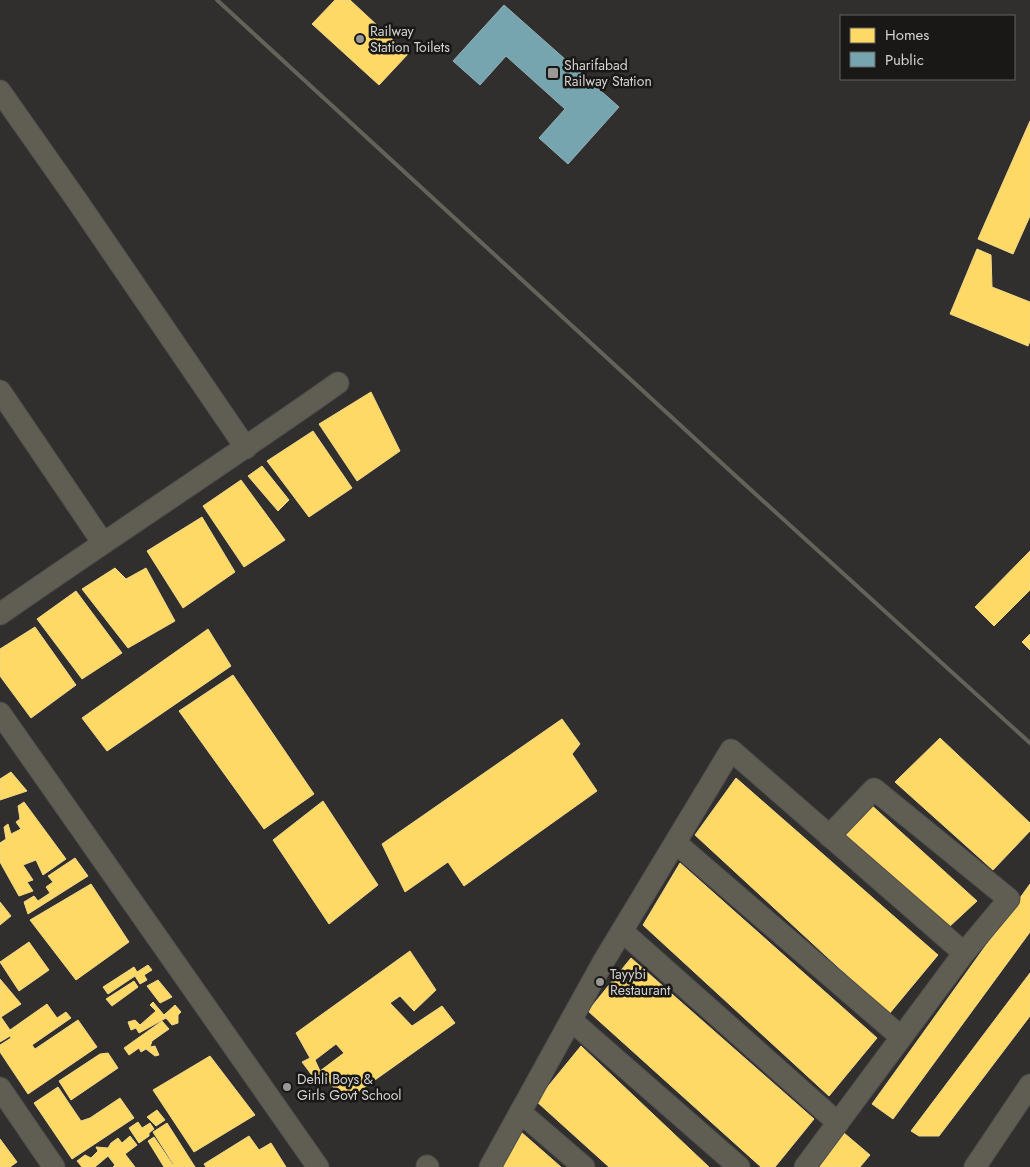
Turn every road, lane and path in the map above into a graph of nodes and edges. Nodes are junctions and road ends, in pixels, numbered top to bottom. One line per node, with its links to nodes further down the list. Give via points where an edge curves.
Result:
1 (0, 91): 4 (street)
2 (338, 383): 4 (street)
3 (0, 392): 5 (street)
4 (246, 448): 5 (street)
5 (103, 543): 6 (street)
6 (0, 614)
7 (0, 713): 19 (street)
8 (830, 836): 9 (street, via 731,750); 11 (street); 11 (street, via 874,789 1009,900)
9 (676, 842): 10 (street); 13 (street)
10 (622, 931): 12 (street); 17 (street)
11 (964, 953): 13 (street)
12 (571, 1020): 16 (street); 22 (street)
13 (901, 1037): 17 (street)
14 (1030, 1084): 24 (street)
15 (0, 1088): 18 (street)
16 (520, 1112): 20 (street); 21 (street)
17 (838, 1122): 23 (street)
18 (54, 1167)
19 (318, 1167)
20 (490, 1167)
21 (584, 1167)
22 (739, 1167)
23 (805, 1167)
24 (975, 1167)

